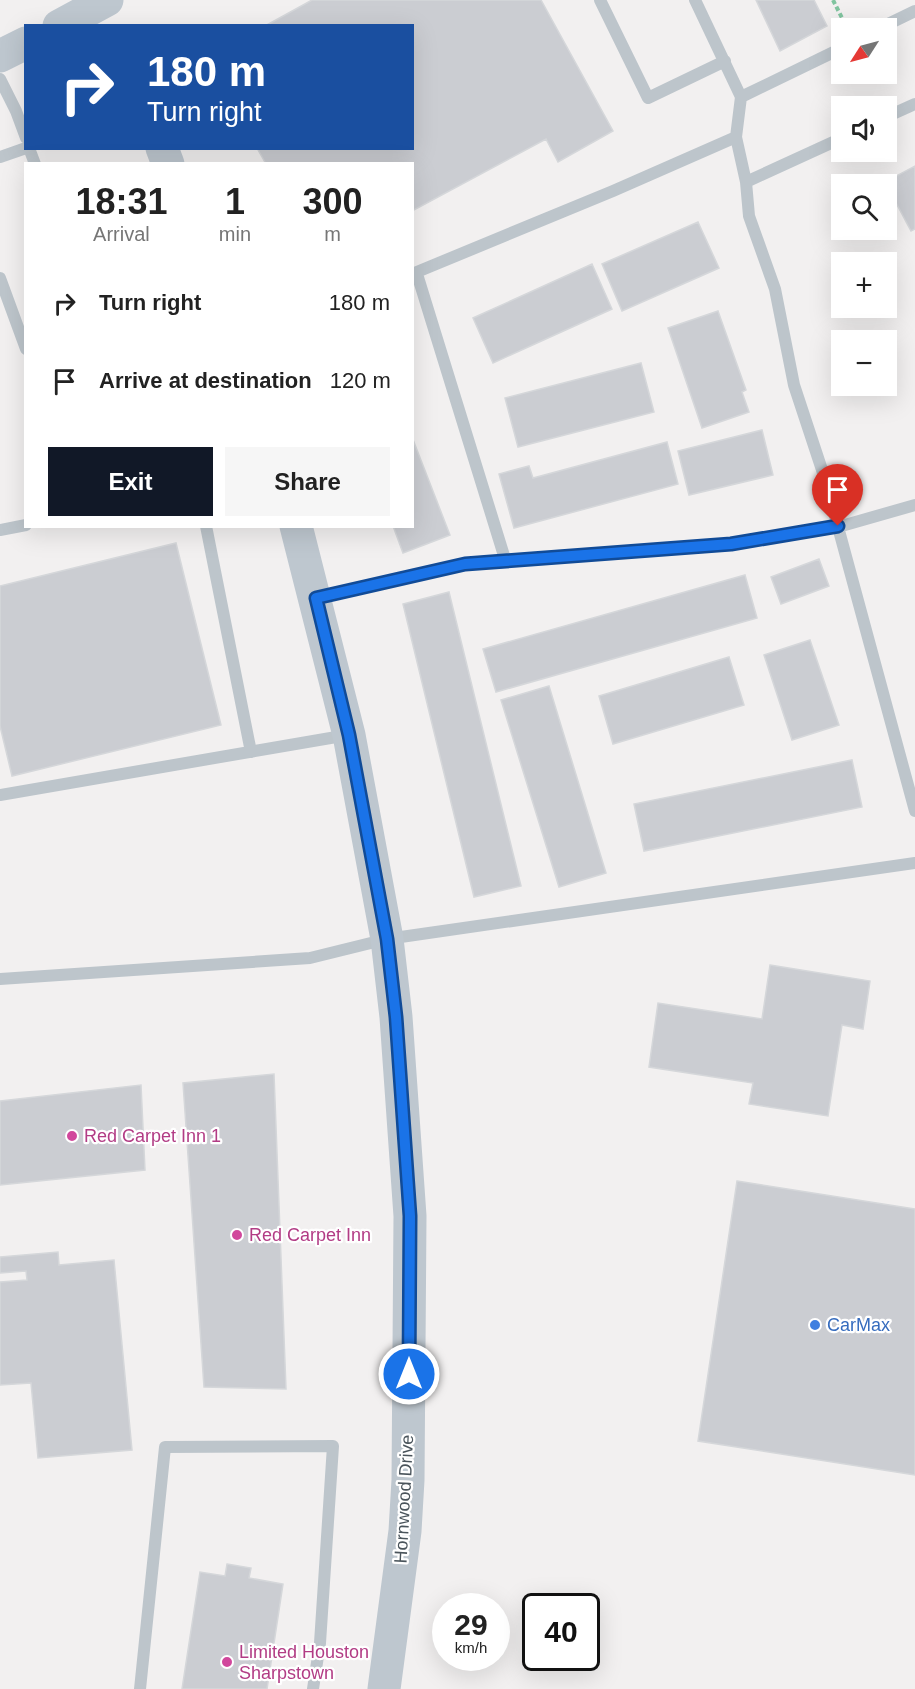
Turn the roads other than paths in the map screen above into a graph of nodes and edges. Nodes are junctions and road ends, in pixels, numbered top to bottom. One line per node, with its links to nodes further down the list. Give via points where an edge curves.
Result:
1 (600, 0): 10 (lane, via 648,98)
2 (695, 0): 10 (lane)
3 (100, 8): 6 (street)
4 (915, 11): 5 (lane)
5 (897, 20)
6 (64, 24)
7 (24, 44): 9 (street)
8 (831, 53): 12 (lane)
9 (0, 56)
10 (725, 61): 12 (lane)
11 (0, 79): 15 (lane)
12 (741, 98): 16 (lane)
13 (915, 104): 14 (lane)
14 (897, 112)
15 (24, 133)
16 (736, 136): 20 (lane); 21 (lane)
17 (831, 143): 20 (lane)
18 (24, 149): 19 (lane)
19 (0, 158)
20 (746, 182): 26 (lane, via 749,216 775,289 794,385)
21 (415, 274): 30 (lane)
22 (0, 278): 23 (lane)
23 (24, 344)
24 (915, 505): 26 (lane)
25 (24, 525): 29 (lane)
26 (838, 526): 30 (lane, via 731,544); 35 (lane)
27 (206, 528): 33 (lane)
28 (297, 528): 31 (street, Hornwood Drive)
29 (0, 530)
30 (505, 560): 31 (lane, via 465,564)
31 (316, 598): 32 (street, Hornwood Drive)
32 (349, 735): 33 (lane); 37 (street, Hornwood Drive)
33 (251, 752): 34 (lane)
34 (0, 795)
35 (915, 811)
36 (915, 863): 37 (lane)
37 (387, 939): 38 (lane, via 310,958); 41 (street, Hornwood Drive, via 410,1216 408,1480)
38 (0, 980)
39 (140, 1689): 40 (lane, via 165,1447 333,1446 320,1642)
40 (313, 1689)
41 (384, 1689)

